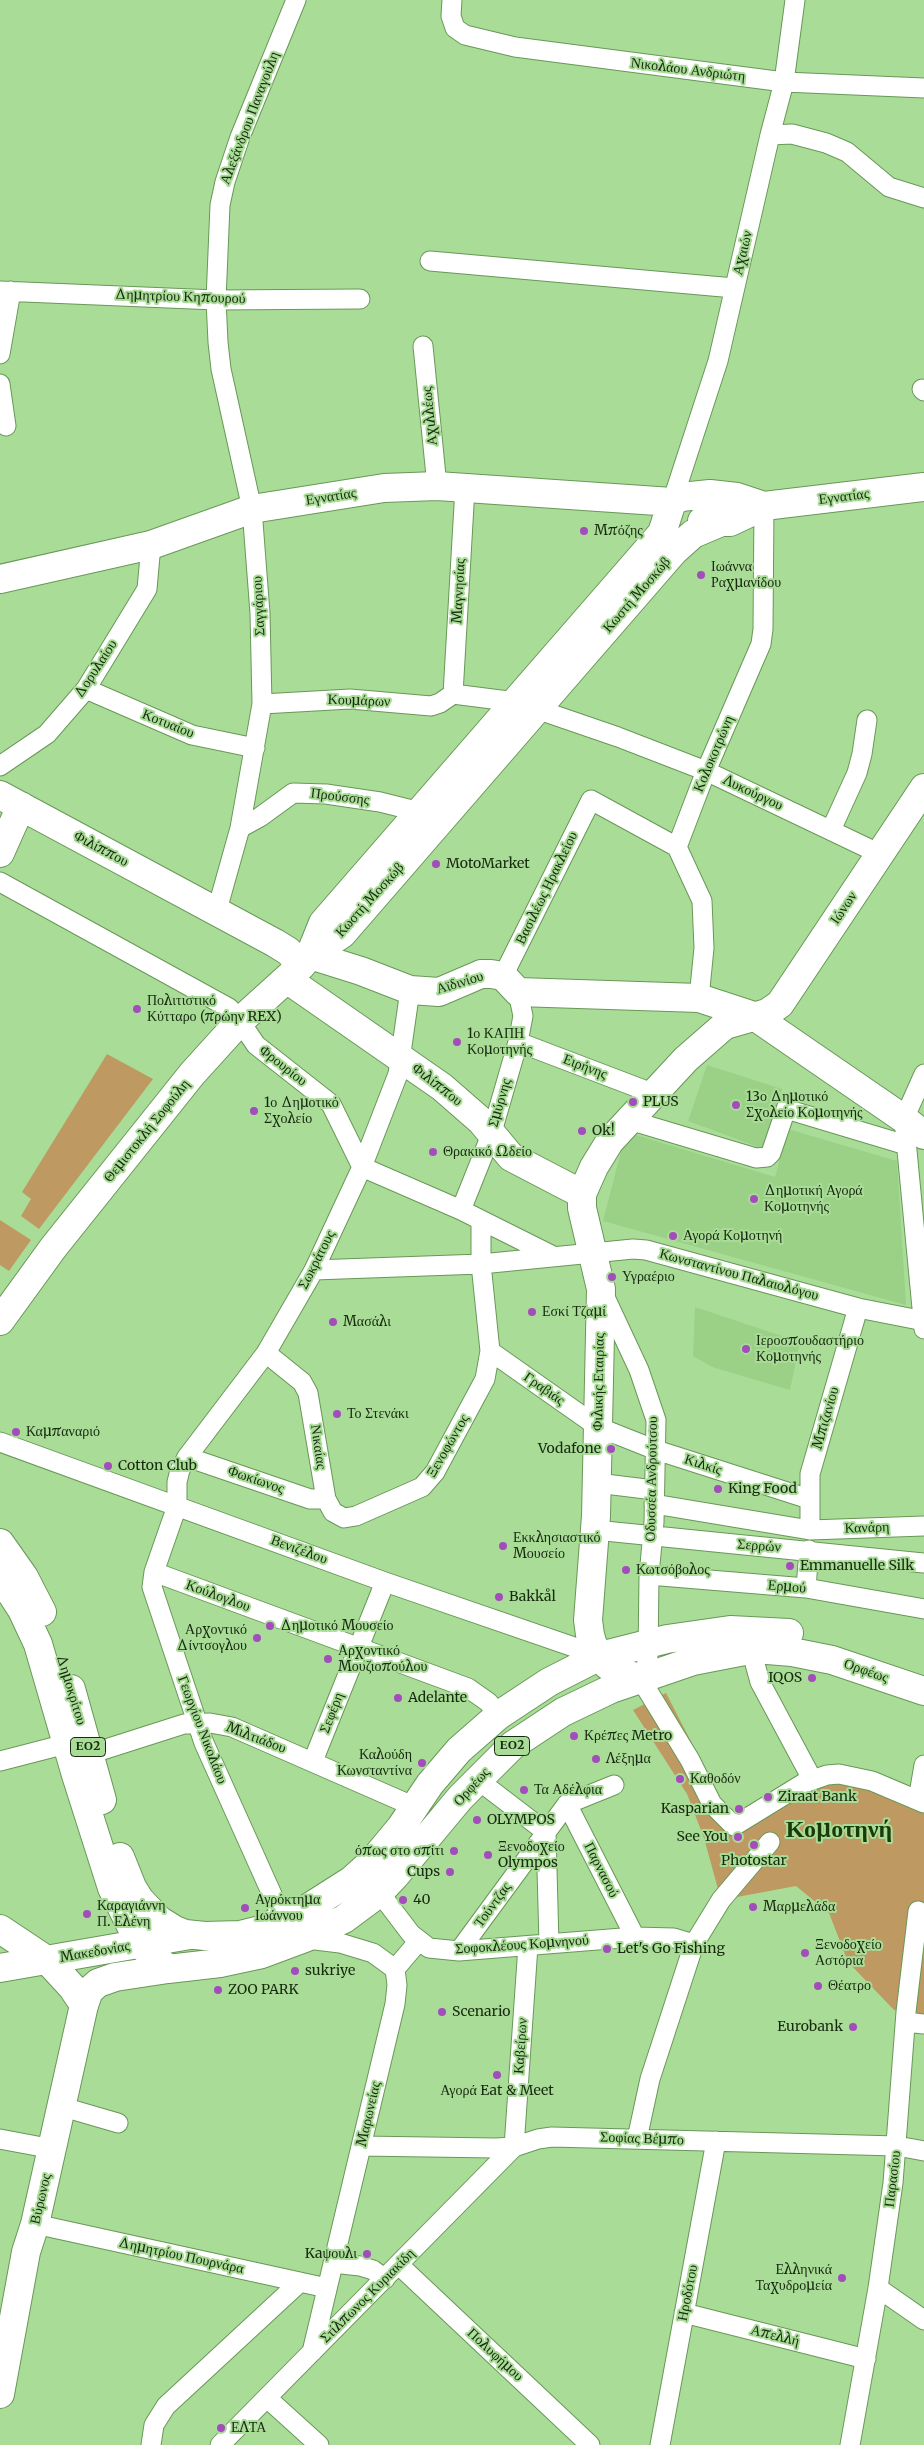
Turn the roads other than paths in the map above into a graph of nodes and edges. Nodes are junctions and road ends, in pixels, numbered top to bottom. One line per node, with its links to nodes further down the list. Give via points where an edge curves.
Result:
1 (296, 0): 12 (street, Αλεξάνδρου Παναγούλη, via 240,137 221,194)
2 (452, 0): 4 (street, Νικολάου Ανδριώτη, via 451,16 455,28 465,35 515,47)
3 (795, 0): 4 (street, Αχαιών)
4 (784, 82): 5 (street, Νικολάου Ανδριώτη); 6 (street, Αχαιών)
5 (924, 88)
6 (770, 135): 7 (street, via 792,134 826,143 848,152 889,187); 9 (street, Αχαιών)
7 (924, 198)
8 (430, 260): 9 (street)
9 (734, 288): 20 (street, Αχαιών, via 716,370)
10 (5, 291): 12 (street, Δημητρίου Κηπουρού); 14 (street)
11 (360, 299): 12 (street, Δημητρίου Κηπουρού)
12 (216, 300): 22 (street, Σαγγάριου, via 221,369)
13 (423, 346): 17 (street, Αχιλλέως)
14 (0, 354)
15 (0, 384): 16 (street)
16 (6, 426)
17 (437, 486): 19 (main road, Εγνατίας); 22 (main road, Εγνατίας, via 384,488)
18 (924, 487): 21 (main road, Εγνατίας)
19 (465, 488): 20 (main road, Εγνατίας); 27 (street, Μαγνησίας)
20 (672, 502): 21 (main road, Εγνατίας, via 710,494 737,497); 23 (main road, via 689,517); 29 (main road, Κωστή Μοσκώβ, via 662,532)
21 (764, 506): 23 (main road, Κωστή Μοσκώβ, via 741,518); 33 (street, Κολοκοτρώνη, via 763,629 760,644)
22 (252, 509): 24 (main road, Εγνατίας); 28 (street, Σαγγάριου, via 260,613)
23 (719, 523): 29 (main road, Κωστή Μοσκώβ, via 693,534 674,552)
24 (152, 545): 25 (main road, Εγνατίας); 26 (street, Δορυλαίου, via 147,589)
25 (0, 579)
26 (86, 689): 31 (street, Κοτυαίου, via 192,735); 32 (street, Δορυλαίου, via 48,734)
27 (453, 694): 28 (street, Κουμάρων, via 431,706 350,699); 29 (street, Λυκούργου)
28 (262, 704): 31 (street, Σαγγάριου)
29 (527, 706): 33 (street, Λυκούργου); 36 (main road, Κωστή Μοσκώβ); 44 (main road, Κωστή Μοσκώβ, via 342,934)
30 (867, 720): 38 (street, via 857,772)
31 (255, 748): 37 (street, Σαγγάριου)
32 (0, 766)
33 (706, 771): 38 (street, Λυκούργου); 39 (street, Κολοκοτρώνη)
34 (923, 793): 41 (main road, Ιώνων)
35 (10, 801): 40 (main road); 43 (main road, Φιλίππου)
36 (420, 812): 37 (street, Προύσσης, via 380,802 293,793); 44 (main road, Κωστή Μοσκώβ, via 323,923)
37 (240, 828): 43 (street, Σαγγάριου)
38 (831, 830): 41 (street, Λυκούργου)
39 (677, 847): 45 (street, Βασιλέως Ηρακλείου, via 590,800); 47 (street, via 702,901 704,948)
40 (0, 853)
41 (880, 854): 48 (main road, Ιώνων, via 780,1004 767,1013)
42 (0, 882): 49 (street, Φρουρίου, via 214,998)
43 (217, 910): 44 (main road, Φιλίππου, via 275,943)
44 (300, 967): 46 (main road, Αϊδινίου, via 361,971); 49 (main road, Θεμιστοκλή Σοφούλη); 51 (main road, Φιλίππου)
45 (510, 984): 46 (main road, Αϊδινίου, via 480,974 443,991); 47 (main road, Αϊδινίου); 50 (street, Σμύρνης, via 523,1016)
46 (410, 990): 51 (street, Σωκράτους)
47 (699, 998): 48 (main road, Αϊδινίου)
48 (754, 1016): 53 (main road, Φιλικής Εταιρίας, via 736,1020 717,1030); 55 (main road, Αϊδινίου)
49 (240, 1021): 57 (street, Φρουρίου, via 256,1045 331,1104); 67 (main road, Θεμιστοκλή Σοφούλη, via 192,1074 53,1248)
50 (518, 1042): 53 (street, Ειρήνης); 56 (street, Σμύρνης)
51 (402, 1058): 56 (main road, Φιλίππου, via 476,1116); 57 (street, Σωκράτους)
52 (924, 1074): 55 (street)
53 (652, 1093): 54 (main road, Φιλικής Εταιρίας)
54 (629, 1120): 55 (street, via 756,1158 767,1157 771,1153 786,1109); 58 (main road, Φιλικής Εταιρίας, via 610,1141)
55 (912, 1133): 68 (street)
56 (491, 1134): 58 (main road, Φιλίππου, via 511,1157); 59 (street, Σμύρνης)
57 (362, 1167): 59 (street); 64 (street, Σωκράτους)
58 (582, 1194): 61 (main road, Φιλικής Εταιρίας, via 582,1208)
59 (461, 1210): 60 (street)
60 (481, 1221): 62 (street); 63 (street)
61 (593, 1254): 62 (street, Κωνσταντίνου Παλαιολόγου); 65 (main road, Φιλικής Εταιρίας); 66 (street, Κωνσταντίνου Παλαιολόγου, via 646,1250)
62 (553, 1256): 63 (street, Κωνσταντίνου Παλαιολόγου)
63 (481, 1264): 64 (street, Κωνσταντίνου Παλαιολόγου); 70 (street)
64 (314, 1270): 71 (street, Σωκράτους)
65 (601, 1289): 72 (main road, Φιλικής Εταιρίας); 74 (street, Οδυσσέα Ανδρούτσου, via 650,1398 656,1420)
66 (858, 1308): 68 (street, Κωνσταντίνου Παλαιολόγου); 79 (street, Μπιζανίου, via 810,1474)
67 (0, 1321)
68 (924, 1322): 69 (street)
69 (924, 1328)
70 (490, 1351): 72 (street, Γραβιάς); 78 (street, Ξενοφώντος, via 483,1386 432,1478 416,1490 356,1516 344,1518 333,1512)
71 (266, 1353): 75 (street, Σωκράτους); 78 (street, Νικαίας, via 302,1382 308,1392)
72 (598, 1427): 74 (street, Κιλκίς); 76 (main road, Φιλικής Εταιρίας)
73 (0, 1442): 80 (street, Βενιζέλου)
74 (656, 1450): 77 (street, Οδυσσέα Ανδρούτσου); 79 (street, Κιλκίς)
75 (187, 1457): 78 (street, Φωκίωνος, via 310,1499); 80 (street, Σωκράτους, via 178,1478)
76 (596, 1483): 77 (street); 82 (main road, Φιλικής Εταιρίας)
77 (654, 1497): 83 (street); 84 (street, Οδυσσέα Ανδρούτσου)
78 (326, 1499)
79 (809, 1499): 83 (street, Μπιζανίου)
80 (177, 1506): 88 (street, Γεωργίου Νικολάου); 91 (street, Βενιζέλου)
81 (924, 1526): 83 (street, Κανάρη)
82 (595, 1530): 84 (street, Σερρών); 97 (main road, Φιλικής Εταιρίας, via 588,1620 593,1645)
83 (810, 1530)
84 (652, 1535): 86 (street, Σερρών); 90 (street, Οδυσσέα Ανδρούτσου)
85 (0, 1543): 103 (main road, Δημοκρίτου / ΕΟ2, via 27,1583 64,1664)
86 (809, 1550): 87 (street, Σερρών); 92 (street)
87 (924, 1563)
88 (154, 1572): 95 (street, Κούλογλου); 102 (street, Γεωργίου Νικολάου, via 154,1597)
89 (0, 1576): 103 (main road, Δημοκρίτου / ΕΟ2, via 34,1634)
90 (649, 1576): 92 (street, Ερμού); 94 (street, Οδυσσέα Ανδρούτσου)
91 (385, 1582): 95 (street, Σεφέρη); 97 (street, Βενιζέλου)
92 (806, 1588): 93 (street, Ερμού)
93 (924, 1609)
94 (649, 1643): 97 (main road, Ορφέως / ΕΟ2); 98 (main road, Ορφέως / ΕΟ2, via 708,1632 772,1631 845,1646); 99 (street, Οδυσσέα Ανδρούτσου, via 646,1667)
95 (358, 1648): 101 (street, Κούλογλου, via 468,1688 488,1702); 105 (street, Σεφέρη)
96 (755, 1649): 99 (main road, Ορφέως / ΕΟ2, via 711,1656); 100 (main road, Ορφέως / ΕΟ2, via 832,1660); 108 (street, via 760,1682)
97 (600, 1656): 99 (main road, Φιλικής Εταιρίας, via 618,1672); 101 (main road, Ορφέως / ΕΟ2, via 549,1682)
98 (924, 1674)
99 (640, 1678): 107 (main road, Ορφέως / ΕΟ2, via 596,1695 536,1728 513,1745); 108 (street, via 690,1760 712,1804 734,1826)
100 (924, 1691)
101 (499, 1715): 112 (main road, Ορφέως / ΕΟ2, via 459,1750)
102 (197, 1722): 103 (street, Μιλτιάδου); 105 (street, Μιλτιάδου, via 232,1727); 118 (street, Γεωργίου Νικολάου)
103 (78, 1749): 104 (street, Μιλτιάδου); 120 (main road, Δημοκρίτου / ΕΟ2, via 132,1887 145,1907 159,1920); 124 (main road, Δημοκρίτου / ΕΟ2, via 112,1888)
104 (0, 1761)
105 (313, 1761): 112 (street, Μιλτιάδου)
106 (924, 1765): 110 (street)
107 (478, 1780): 113 (street); 116 (main road, Ορφέως / ΕΟ2)
108 (812, 1780): 110 (street, via 827,1775 854,1776)
109 (614, 1785): 111 (street, Τούντζας)
110 (921, 1802)
111 (568, 1804): 113 (street, Τούντζας); 121 (street, Παρνασού)
112 (415, 1807): 115 (main road, Ορφέως / ΕΟ2)
113 (546, 1832): 125 (street); 128 (street, Τούντζας)
114 (770, 1842): 126 (street, via 721,1900)
115 (372, 1862): 116 (street, via 368,1874); 118 (main road, Ορφέως / ΕΟ2, via 331,1894)
116 (379, 1893): 122 (main road, Ορφέως / ΕΟ2, via 344,1919); 123 (street)
117 (918, 1911): 134 (street, Παρασίου)
118 (283, 1920): 120 (main road, Ορφέως / ΕΟ2, via 246,1934)
119 (0, 1929): 129 (main road)
120 (190, 1935): 124 (main road, Μακεδονίας)
121 (635, 1936): 125 (street, Σοφοκλέους Κομνηνού); 126 (street, Σοφοκλέους Κομνηνού, via 674,1938)
122 (305, 1938): 131 (main road, Ορφέως / ΕΟ2, via 240,1959); 132 (street, via 358,1947 373,1953)
123 (418, 1942): 128 (street, Σοφοκλέους Κομνηνού, via 429,1948); 132 (street)
124 (140, 1944): 129 (main road, Μακεδονίας); 131 (main road, ΕΟ2)
125 (549, 1944): 127 (street, Σοφοκλέους Κομνηνού)
126 (694, 1944): 138 (street, via 650,2079)
127 (528, 1946): 128 (street, Σοφοκλέους Κομνηνού); 142 (street, Καβείρων)
128 (459, 1951)
129 (48, 1961): 130 (main road, Μακεδονίας); 133 (main road, via 72,1986)
130 (0, 1968)
131 (168, 1969): 133 (main road, Ορφέως, via 115,1977 98,1983)
132 (395, 1969): 140 (street, Μαρωνείας, via 395,2004)
133 (84, 2005): 135 (main road, Βύρωνος)
134 (915, 2023): 141 (street, Παρασίου)
135 (63, 2107): 136 (street); 143 (main road, Βύρωνος)
136 (118, 2124)
137 (0, 2139): 143 (street)
138 (637, 2139): 139 (street, Σοφίας Βέμπο); 142 (street, Σοφίας Βέμπο, via 552,2137)
139 (716, 2142): 141 (street, Σοφίας Βέμπο); 152 (street, Ηροδότου)
140 (361, 2146): 142 (street, Σοφίας Βέμπο); 146 (street, Μαρωνείας)
141 (897, 2146): 144 (street, Σοφίας Βέμπο); 151 (street, Παρασίου)
142 (514, 2147): 147 (street, Στίλπωνος Κυριακίδη)
143 (52, 2149): 145 (main road, Βύρωνος)
144 (924, 2151)
145 (35, 2224): 149 (street, Δημητρίου Πουρνάρα); 156 (main road, Βύρωνος, via 26,2252)
146 (333, 2262): 148 (street, via 373,2270); 150 (street, Μαρωνείας)
147 (399, 2265): 148 (street, Στίλπωνος Κυριακίδη); 161 (street, Πολυφήμου)
148 (385, 2279): 154 (street, Στίλπωνος Κυριακίδη)
149 (300, 2282): 150 (street, Δημητρίου Πουρνάρα); 158 (street, via 166,2406 154,2425)
150 (327, 2288): 154 (street, Μαρωνείας)
151 (878, 2288): 153 (street); 155 (street, Παρασίου)
152 (684, 2312): 155 (street, Απελλή); 162 (street, Ηροδότου)
153 (924, 2320)
154 (312, 2352): 157 (street, Στίλπωνος Κυριακίδη)
155 (866, 2359): 163 (street, Παρασίου)
156 (1, 2384)
157 (266, 2398): 159 (street, Στίλπωνος Κυριακίδη); 160 (street)
158 (151, 2445)
159 (220, 2445)
160 (319, 2445)
161 (590, 2445)
162 (660, 2445)
163 (850, 2445)

